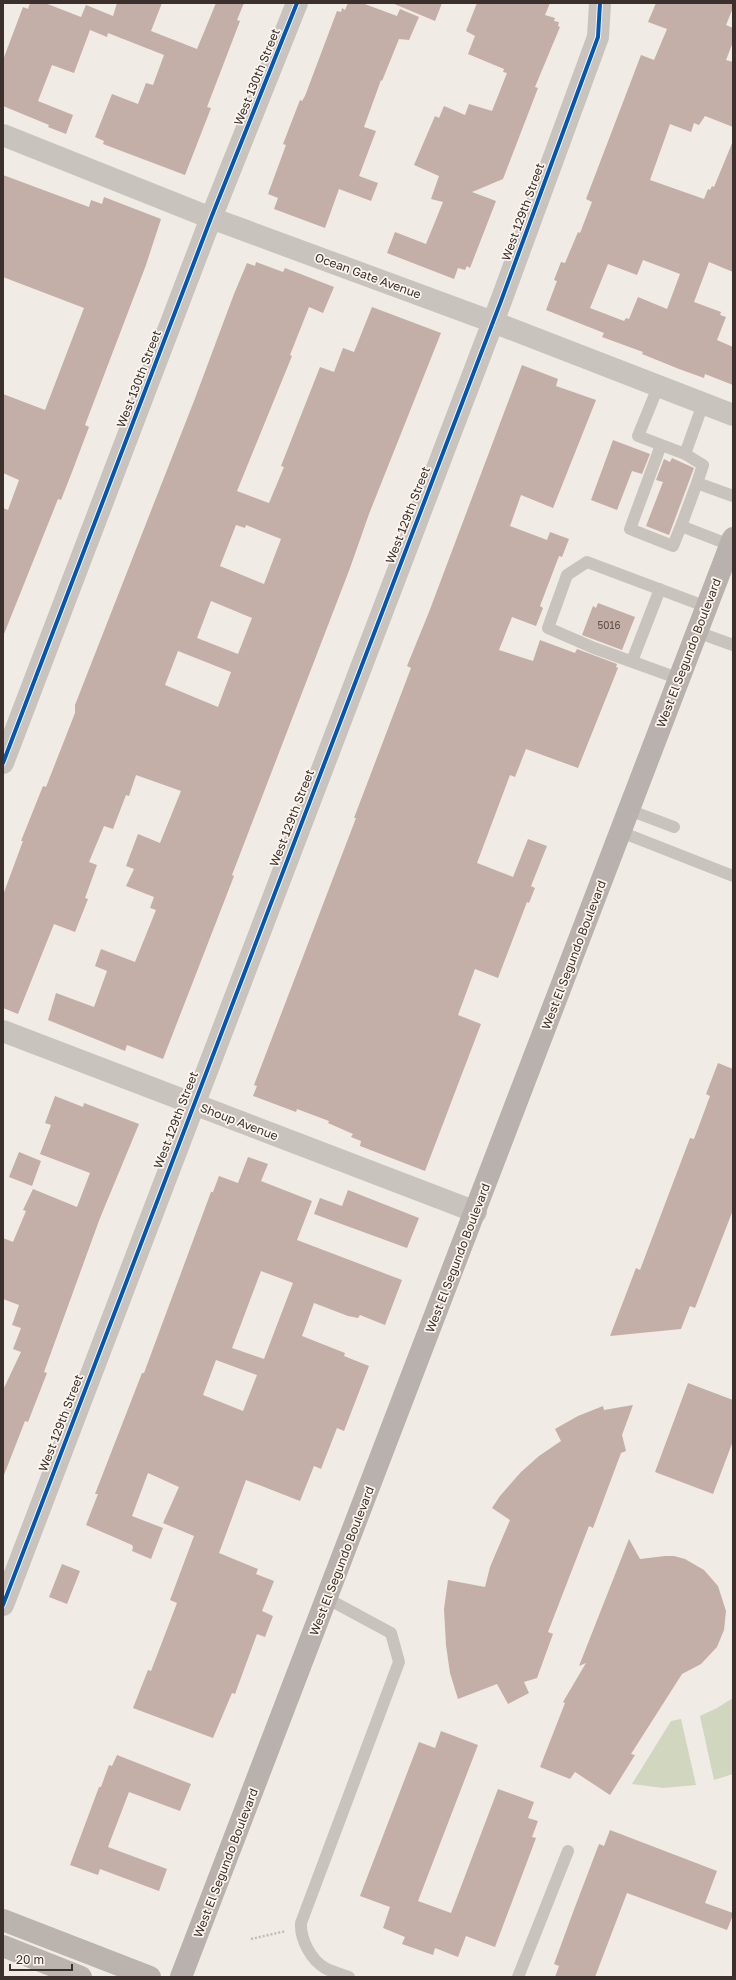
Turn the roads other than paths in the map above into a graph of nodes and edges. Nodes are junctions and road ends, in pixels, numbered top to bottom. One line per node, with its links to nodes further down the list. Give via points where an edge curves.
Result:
1 (298, 3): 4 (street, West 130th Street)
2 (600, 3): 5 (street, West 129th Street, via 598,37)
3 (3, 135): 4 (street, Ocean Gate Avenue)
4 (211, 218): 5 (street, Ocean Gate Avenue); 21 (street, West 130th Street)
5 (493, 322): 6 (street, Ocean Gate Avenue); 27 (street, West 129th Street)
6 (658, 387): 7 (street, Ocean Gate Avenue); 9 (lane, via 638,436)
7 (704, 404): 8 (street, Ocean Gate Avenue); 10 (lane)
8 (733, 415)
9 (660, 445): 10 (lane); 13 (lane, via 630,529 673,546)
10 (685, 454): 11 (lane, via 703,465)
11 (697, 483): 12 (lane); 13 (lane)
12 (733, 496)
13 (681, 526): 14 (lane)
14 (732, 542): 16 (main road, West El Segundo Boulevard)
15 (660, 589): 16 (lane); 19 (lane); 19 (lane, via 587,562 567,575 548,628)
16 (707, 607): 17 (main road, West El Segundo Boulevard)
17 (697, 632): 18 (lane); 20 (main road, West El Segundo Boulevard)
18 (733, 645)
19 (632, 661): 20 (lane)
20 (680, 679): 22 (main road, West El Segundo Boulevard)
21 (3, 763)
22 (629, 810): 23 (lane); 24 (main road, West El Segundo Boulevard)
23 (674, 827)
24 (621, 832): 25 (lane); 28 (main road, West El Segundo Boulevard)
25 (733, 876)
26 (3, 1031): 27 (street, Shoup Avenue)
27 (193, 1104): 28 (street, Shoup Avenue); 30 (street, West 129th Street)
28 (476, 1212): 29 (main road, West El Segundo Boulevard)
29 (328, 1599): 36 (main road, West El Segundo Boulevard); 37 (lane, via 391,1633 399,1662 301,1923 307,1950 324,1968)
30 (3, 1606)
31 (568, 1851): 38 (lane)
32 (3, 1920): 35 (main road)
33 (3, 1946): 34 (main road)
34 (81, 1977)
35 (150, 1977)
36 (182, 1977)
37 (349, 1977)
38 (518, 1977)

